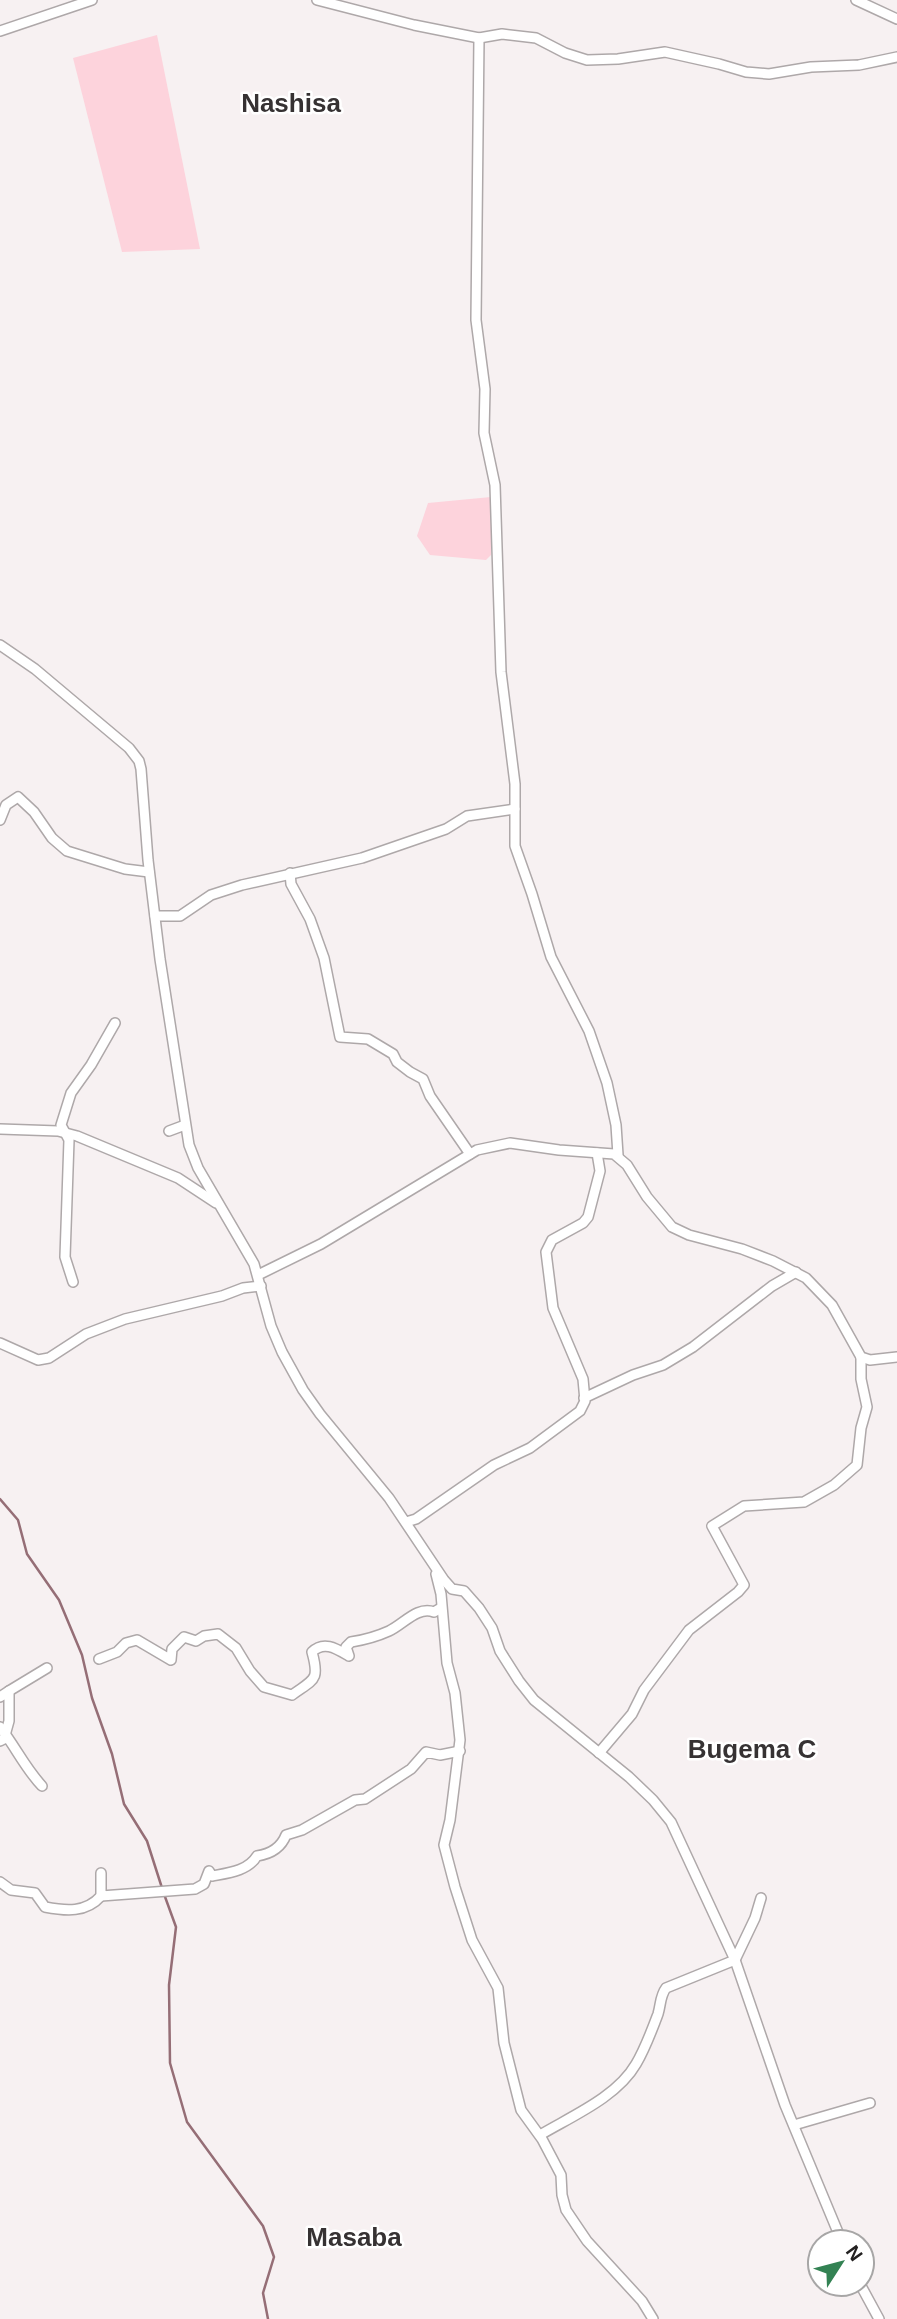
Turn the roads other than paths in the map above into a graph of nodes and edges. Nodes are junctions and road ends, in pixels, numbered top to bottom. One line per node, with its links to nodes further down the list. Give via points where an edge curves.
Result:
1 (92, 0): 5 (street)
2 (317, 0): 6 (street)
3 (856, 0): 4 (street)
4 (897, 19)
5 (0, 31)
6 (479, 38): 7 (street, via 502,34 536,38 565,53 594,60 677,53 757,74); 9 (street, via 476,320 485,389 484,433 495,485 501,672)
7 (897, 57)
8 (0, 645): 11 (street, via 119,739 139,761)
9 (515, 809): 12 (street, via 467,816 387,851); 21 (street, via 515,846 551,957 589,1031 607,1083)
10 (0, 820): 11 (street, via 5,805 18,797 67,851)
11 (149, 872): 13 (street)
12 (290, 873): 13 (street, via 211,895 180,916); 20 (street, via 324,958 340,1038 368,1039 423,1079 429,1096)
13 (155, 916): 15 (street)
14 (115, 1023): 18 (street, via 71,1093 62,1121)
15 (185, 1125): 17 (street); 22 (street, via 193,1156)
16 (0, 1129): 18 (street)
17 (169, 1130)
18 (64, 1131): 22 (street, via 178,1178); 25 (street, via 69,1140 65,1258)
19 (597, 1153): 20 (street, via 510,1143); 21 (street); 30 (street, via 600,1171 588,1217 552,1240 546,1252 554,1308 583,1379)
20 (470, 1154): 24 (street, via 333,1238)
21 (618, 1155): 23 (street, via 672,1227)
22 (220, 1206): 24 (street)
23 (796, 1272): 28 (street, via 832,1305); 30 (street, via 663,1365)
24 (258, 1275): 26 (street)
25 (72, 1282)
26 (261, 1286): 27 (street, via 125,1319 86,1334 49,1358 38,1360); 31 (street, via 275,1338 303,1390)
27 (0, 1343)
28 (861, 1357): 29 (street); 40 (street, via 867,1407 857,1465 804,1502 744,1506 712,1526 744,1585 689,1630 644,1690 632,1714)
29 (897, 1357)
30 (584, 1398): 31 (street, via 580,1411 530,1448 494,1465)
31 (406, 1522): 32 (street)
32 (435, 1570): 33 (street); 40 (street, via 479,1608 500,1651 534,1700)
33 (441, 1608): 34 (street, via 419,1611 391,1630 351,1642 346,1647 349,1656 327,1645 318,1646 312,1651 316,1675 312,1683 292,1695 264,1687 236,1648 218,1634 196,1641 184,1637 172,1649 171,1660 137,1640); 39 (street)
34 (99, 1659)
35 (47, 1668): 36 (street)
36 (9, 1691): 37 (street); 38 (street, via 9,1721)
37 (0, 1697)
38 (2, 1734): 41 (street)
39 (460, 1751): 44 (street, via 426,1752 411,1769 365,1799 286,1835 281,1846 241,1869 212,1876 209,1871 204,1884 195,1889); 49 (street, via 444,1849 472,1940 498,1988 504,2043 521,2110)
40 (599, 1753): 46 (street, via 653,1800 670,1822)
41 (42, 1786)
42 (101, 1873): 44 (street)
43 (0, 1882): 44 (street, via 11,1890 35,1893 45,1907 64,1911 95,1903)
44 (101, 1896)
45 (761, 1898): 46 (street)
46 (735, 1960): 48 (street); 49 (street, via 666,1988 643,2049 628,2074 595,2102)
47 (870, 2103): 48 (street)
48 (794, 2125): 50 (street)
49 (540, 2135): 52 (street, via 561,2175 562,2198 571,2218)
50 (836, 2228)
51 (868, 2298): 53 (street)
52 (653, 2319)
53 (879, 2319)

